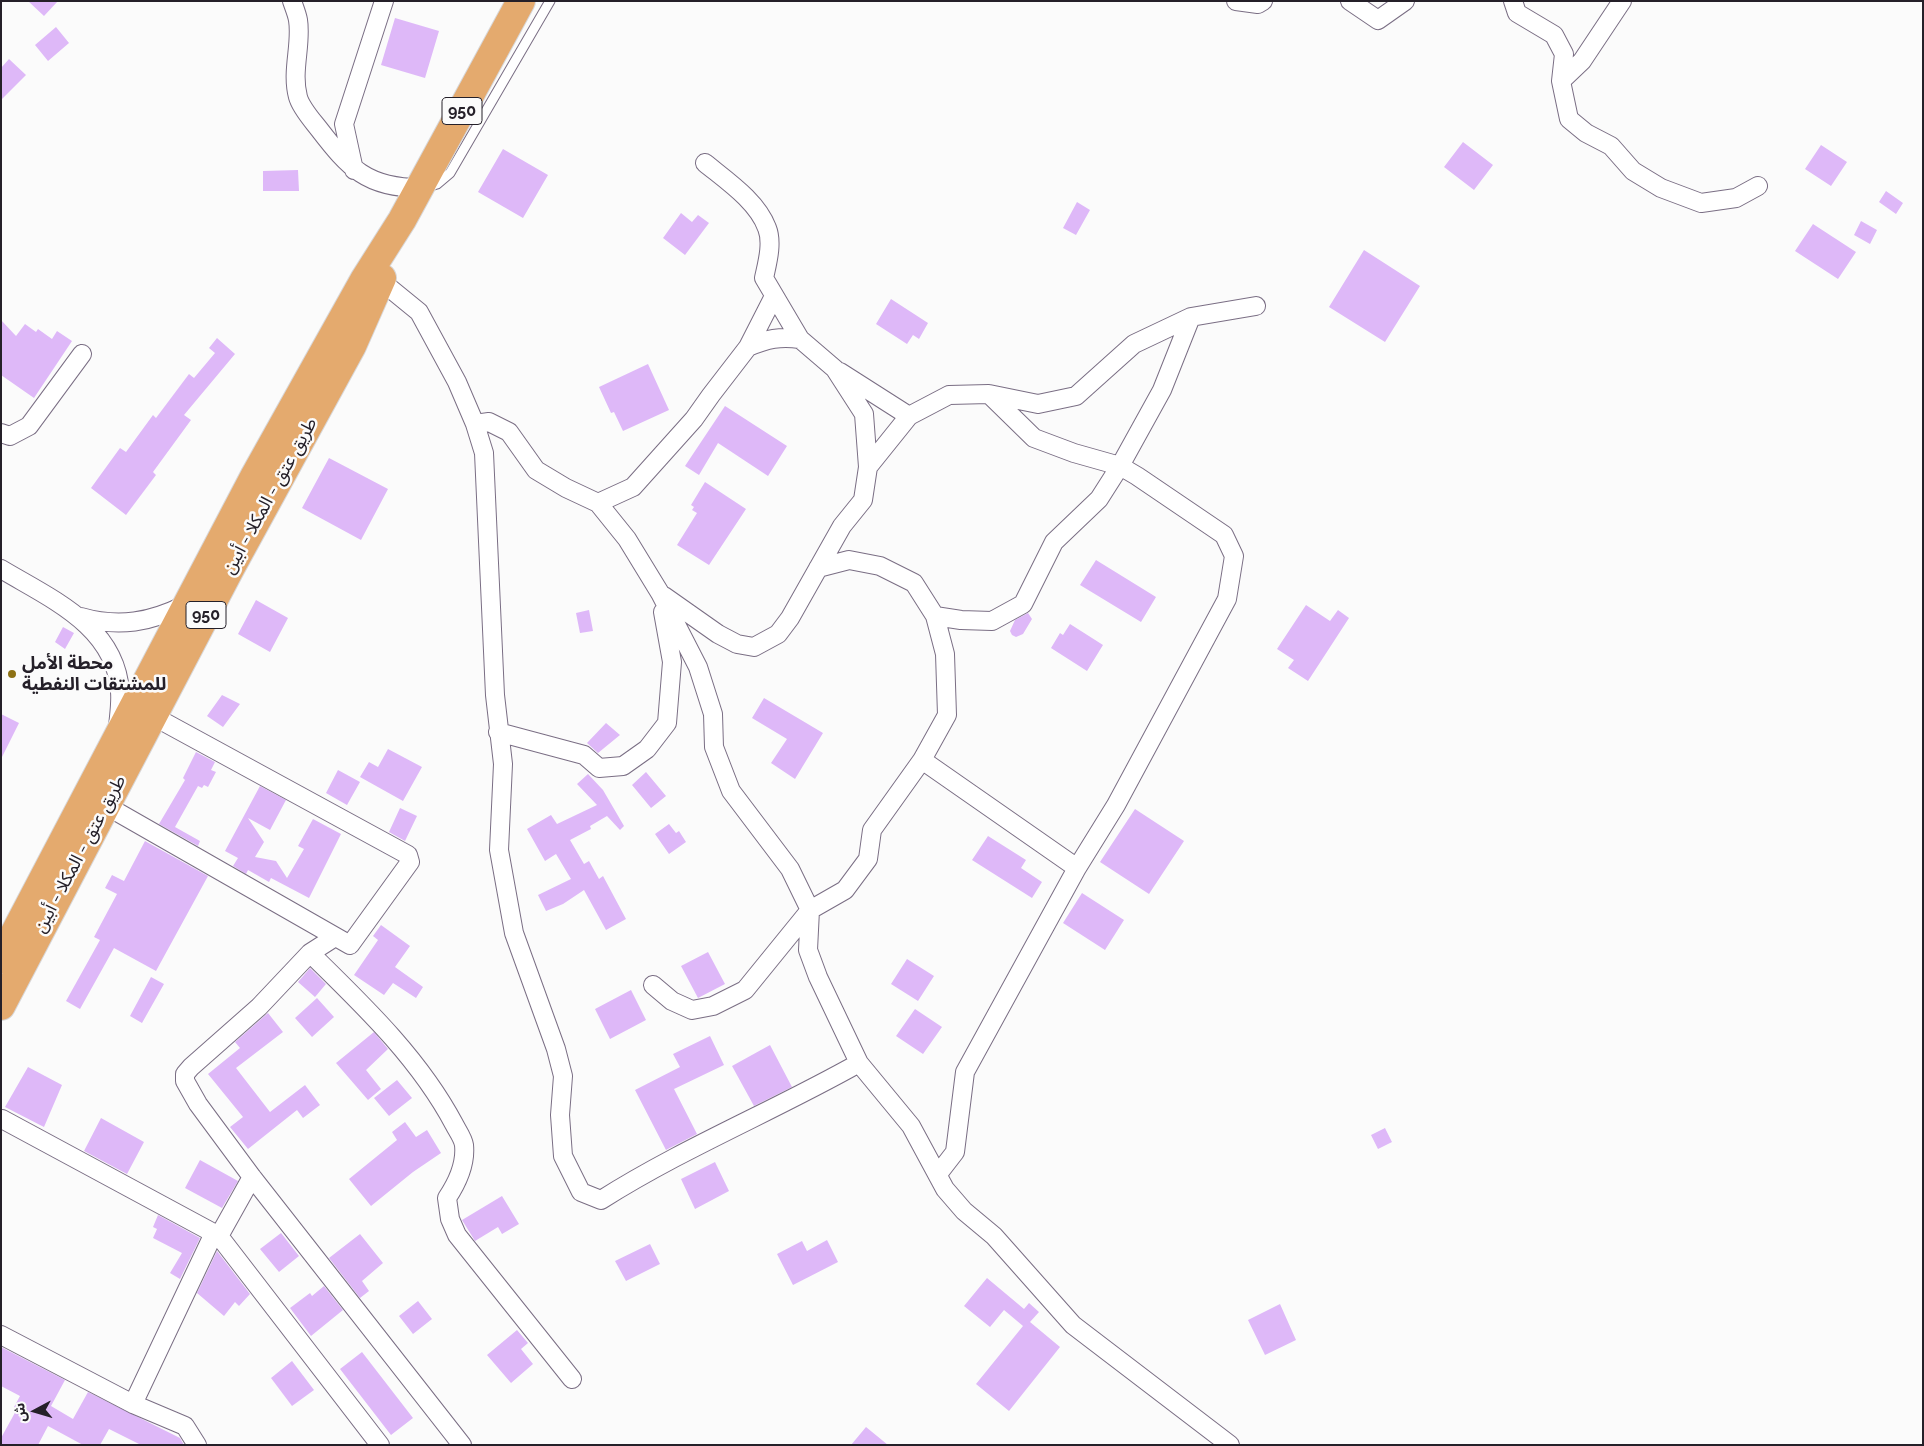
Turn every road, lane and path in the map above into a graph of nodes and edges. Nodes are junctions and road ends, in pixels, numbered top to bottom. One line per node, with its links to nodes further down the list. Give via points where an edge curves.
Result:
1 (292, 1): 13 (street, via 298,20 295,62 298,97 342,160)
2 (384, 1): 13 (street, via 344,124)
3 (521, 1): 15 (main road, طريق عتق - المكلا - أبين / 950)
4 (550, 1): 15 (lane, via 450,173 437,184)
5 (1236, 1): 6 (street, via 1258,4)
6 (1263, 1)
7 (1350, 1): 8 (street, via 1378,20)
8 (1405, 1)
9 (1513, 1): 11 (street, via 1517,13 1554,35 1564,54)
10 (1622, 1): 11 (street, via 1582,61)
11 (1561, 81): 14 (street, via 1569,119 1610,146 1633,171 1661,188 1700,203 1736,198)
12 (706, 164): 18 (street, via 746,196 768,229 769,255 764,278)
13 (354, 170): 15 (street, via 381,183)
14 (1758, 186)
15 (420, 188): 16 (main road, طريق عتق - المكلا - أبين / 950)
16 (402, 220): 17 (main road, طريق عتق - المكلا - أبين / 950); 35 (main road, طريق عتق - المكلا - أبين / 950, via 295,402)
17 (381, 281): 27 (street, via 419,312 457,382); 38 (main road, طريق عتق - المكلا - أبين / 950, via 352,346)
18 (774, 296): 21 (street); 22 (street)
19 (1256, 306): 20 (street)
20 (1190, 317): 25 (street, via 1134,344 1076,396 1038,404); 29 (street, via 1162,390)
21 (800, 339): 22 (street, via 766,339); 24 (street)
22 (748, 347): 31 (street, via 694,419 633,488)
23 (82, 354): 28 (street, via 29,426 10,436)
24 (835, 369): 26 (street); 30 (street, via 864,414)
25 (989, 394): 26 (street, via 949,395); 29 (street, via 1034,438)
26 (909, 416): 30 (street)
27 (475, 424): 31 (street, via 489,422 509,432 536,470); 39 (street, via 484,453)
28 (1, 433)
29 (1120, 466): 36 (street, via 1099,499 1054,542 1023,604 992,621); 43 (street, via 1224,535 1234,556 1227,599 1116,805)
30 (868, 467): 32 (street, via 863,500 842,526)
31 (598, 503): 34 (street, via 627,539)
32 (818, 568): 34 (street, via 778,634 754,647 737,644 718,634); 36 (street, via 849,560 880,566 914,584)
33 (1, 569): 37 (street)
34 (660, 593): 39 (street, via 672,662 666,723 647,749 622,766 598,768 584,755); 44 (street, via 698,667 712,714 714,747 731,791 790,869)
35 (186, 605): 37 (street, via 139,622 109,623); 40 (main road, طريق عتق - المكلا - أبين / 950)
36 (935, 616): 41 (street, via 945,654 947,715)
37 (80, 617): 40 (street, via 106,647 118,677 121,693)
38 (153, 716): 42 (main road, طريق عتق - المكلا - أبين / 950); 45 (street, via 408,855 410,862 350,945)
39 (498, 732): 50 (street, via 503,764 499,850 514,933 563,1076 560,1115 563,1156 580,1192 600,1200 642,1174 799,1097)
40 (118, 736): 47 (main road, طريق عتق - المكلا - أبين / 950)
41 (922, 760): 43 (street); 44 (street, via 872,830 868,859 845,890)
42 (105, 805): 45 (street); 49 (main road, طريق عتق - المكلا - أبين / 950)
43 (1077, 868): 52 (street, via 965,1072 956,1152)
44 (810, 910): 48 (street, via 745,990 713,1006 692,1010 672,1001); 50 (street, via 808,950)
45 (335, 937): 46 (street)
46 (310, 953): 53 (street, via 259,1007 185,1074 191,1094); 56 (street, via 378,1019 442,1102 464,1144 457,1184 447,1198 456,1235)
47 (1, 959)
48 (653, 985)
49 (1, 1006)
50 (859, 1063): 52 (street, via 911,1126)
51 (2, 1119): 54 (street)
52 (938, 1174): 61 (street, via 945,1189 964,1211 994,1236 1073,1324)
53 (252, 1178): 54 (street); 60 (street)
54 (217, 1235): 57 (street); 59 (street)
55 (1, 1335): 57 (street)
56 (572, 1379)
57 (133, 1404): 58 (street, via 185,1426)
58 (197, 1445)
59 (380, 1445)
60 (462, 1445)
61 (1230, 1445)

